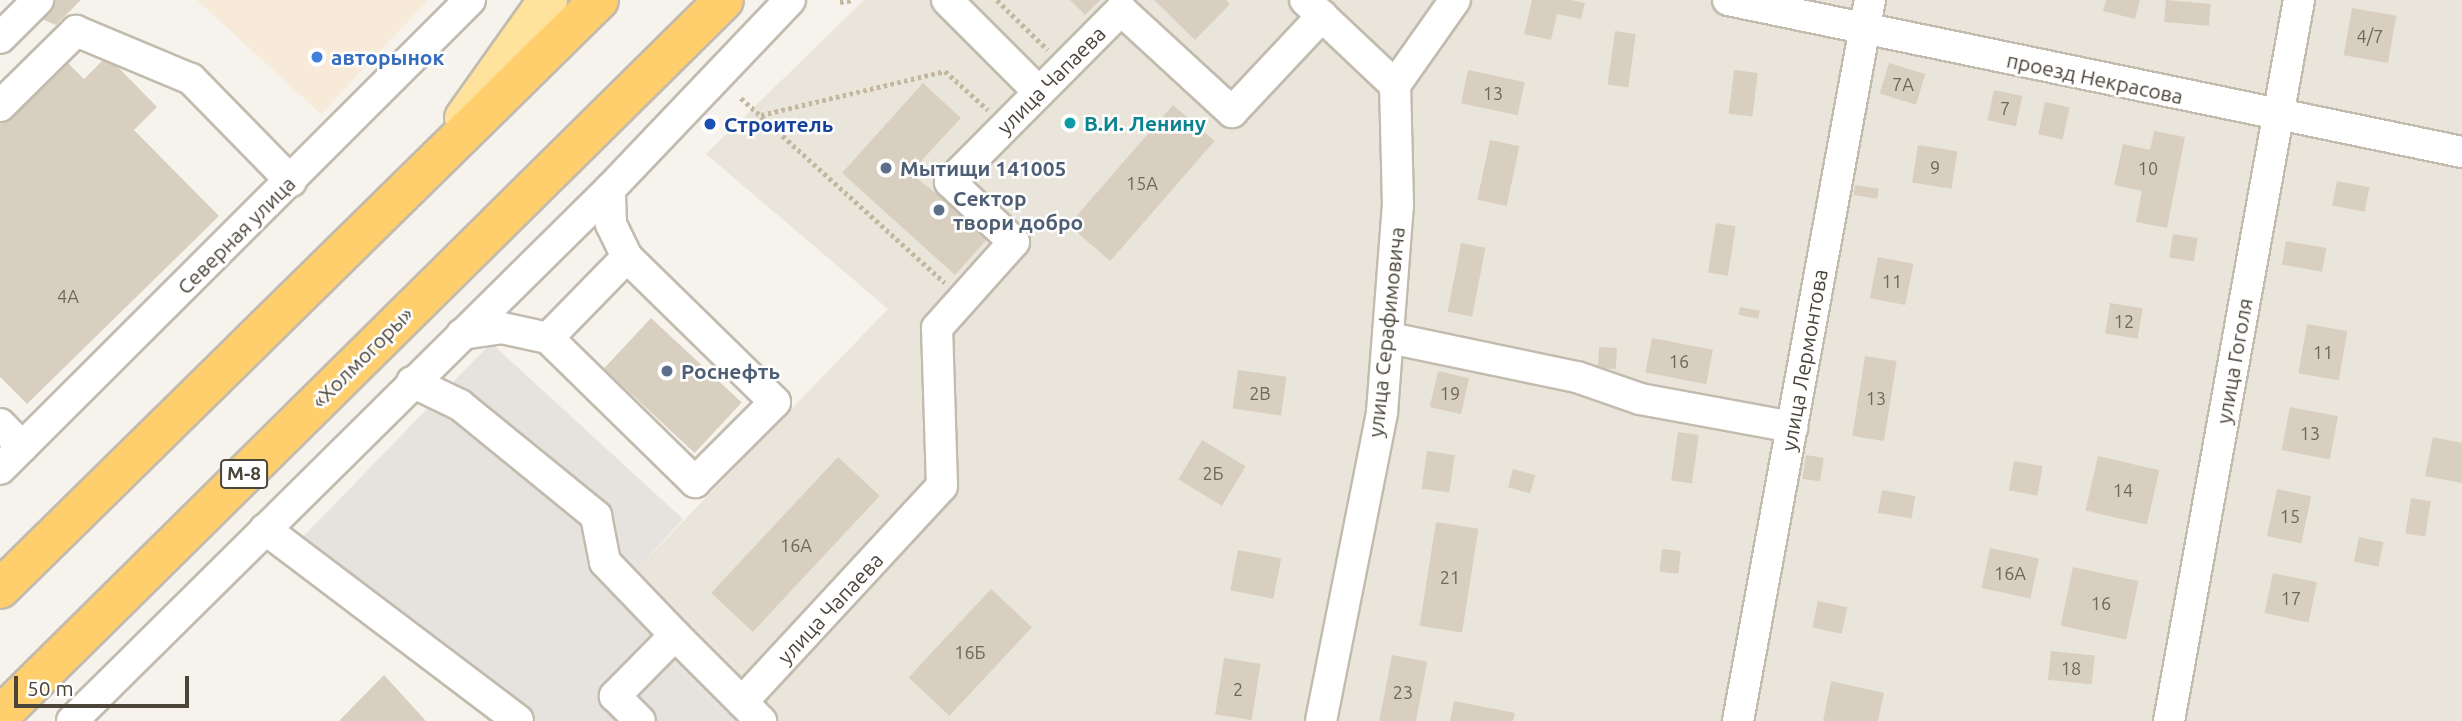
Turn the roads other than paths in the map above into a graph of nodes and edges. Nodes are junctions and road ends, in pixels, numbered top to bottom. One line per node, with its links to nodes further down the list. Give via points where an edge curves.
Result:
1 (38, 0): 14 (street)
2 (470, 0): 20 (street, Северная улица)
3 (548, 0): 21 (main road)
4 (599, 0): 21 (highway)
5 (724, 0): 36 (highway, «Холмогоры» / М-8)
6 (790, 0): 22 (street)
7 (947, 0): 16 (street)
8 (1455, 0): 15 (street)
9 (1728, 0): 13 (street, проезд Некрасова)
10 (1870, 0): 13 (street, улица Лермонтова)
11 (2300, 0): 18 (street, улица Гоголя)
12 (1314, 8): 15 (street); 16 (street, улица Чапаева, via 1232,112 1121,10)
13 (1864, 31): 18 (street, проезд Некрасова); 29 (street, улица Лермонтова)
14 (0, 38)
15 (1395, 85): 26 (street, улица Серафимовича, via 1398,206)
16 (1039, 92): 35 (street, улица Чапаева, via 950,182 1014,242 937,328 942,486)
17 (0, 106): 20 (street, via 76,32 191,79)
18 (2278, 116): 19 (street, проезд Некрасова); 42 (street, улица Гоголя)
19 (2462, 152)
20 (291, 181): 30 (street, Северная улица)
21 (417, 184): 33 (highway)
22 (610, 189): 23 (street, via 611,224); 24 (street)
23 (627, 257): 25 (street); 25 (street, via 775,401 695,482)
24 (461, 334): 25 (street, via 502,328); 27 (street)
25 (548, 338)
26 (1390, 338): 29 (street, via 1577,377 1640,399); 40 (street, улица Серафимовича, via 1382,412)
27 (412, 382): 32 (street); 34 (street, via 460,405 596,516 605,562)
28 (0, 424): 30 (street)
29 (1792, 427): 41 (street, улица Лермонтова)
30 (22, 447): 31 (street, Северная улица)
31 (0, 469)
32 (265, 529): 37 (street); 38 (street)
33 (0, 589)
34 (675, 635): 35 (street); 39 (street, via 615,696)
35 (751, 712)
36 (0, 716)
37 (518, 720)
38 (72, 721)
39 (640, 721)
40 (1321, 721)
41 (1738, 721)
42 (2169, 721)

